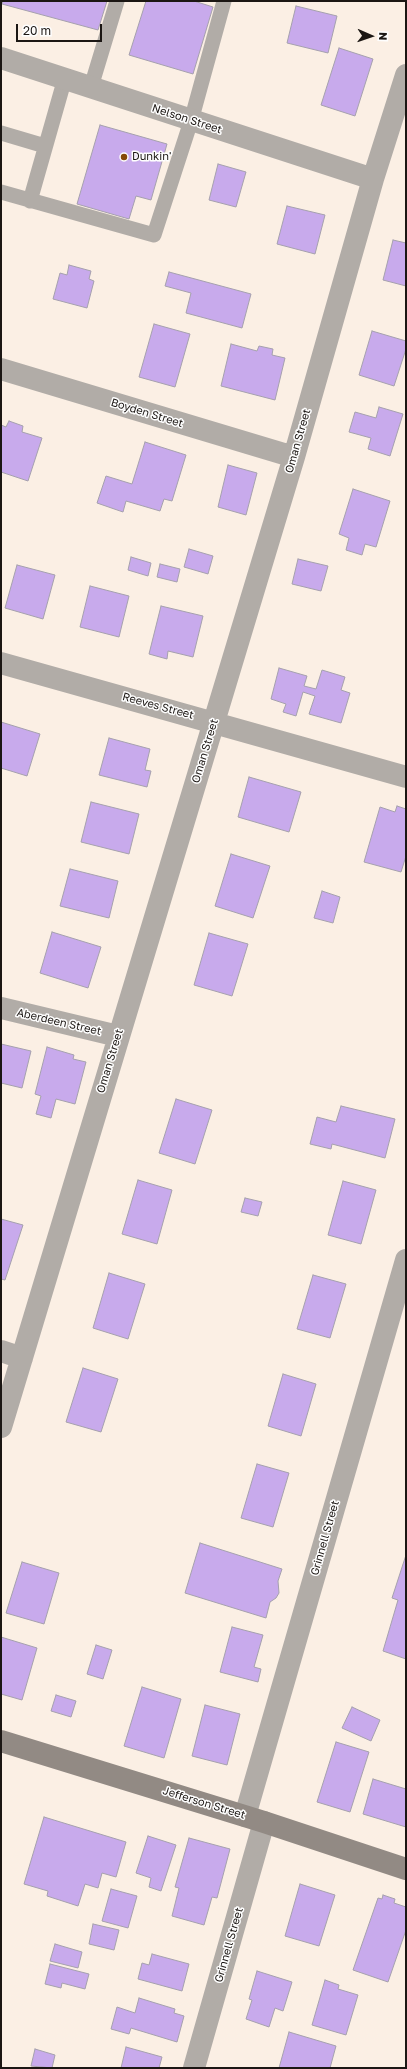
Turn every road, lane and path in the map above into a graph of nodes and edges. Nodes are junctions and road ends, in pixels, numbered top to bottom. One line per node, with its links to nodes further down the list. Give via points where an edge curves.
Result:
1 (117, 1): 6 (lane)
2 (224, 1): 7 (lane)
3 (1, 58): 5 (street, Nelson Street)
4 (406, 75): 10 (street, Oman Street)
5 (65, 78): 6 (street, Nelson Street); 9 (lane)
6 (91, 87): 7 (street, Nelson Street)
7 (191, 121): 10 (street, Nelson Street); 12 (lane, via 154,235)
8 (1, 133): 9 (lane)
9 (46, 146): 12 (lane)
10 (373, 179): 14 (street, Oman Street)
11 (1, 192): 12 (lane)
12 (30, 201)
13 (1, 369): 14 (street, Boyden Street)
14 (294, 456): 16 (street, Oman Street)
15 (1, 663): 16 (street, Reeves Street)
16 (214, 722): 17 (street, Reeves Street); 19 (street, Oman Street)
17 (406, 777)
18 (1, 1008): 19 (street, Aberdeen Street)
19 (118, 1036): 22 (street, Oman Street)
20 (406, 1260): 25 (street, Grinnell Street)
21 (1, 1351): 22 (street)
22 (22, 1358): 23 (street, Oman Street)
23 (1, 1427)
24 (1, 1741): 25 (main road, Jefferson Street)
25 (255, 1819): 26 (main road, Jefferson Street); 27 (street, Grinnell Street)
26 (406, 1869)
27 (194, 2068)

